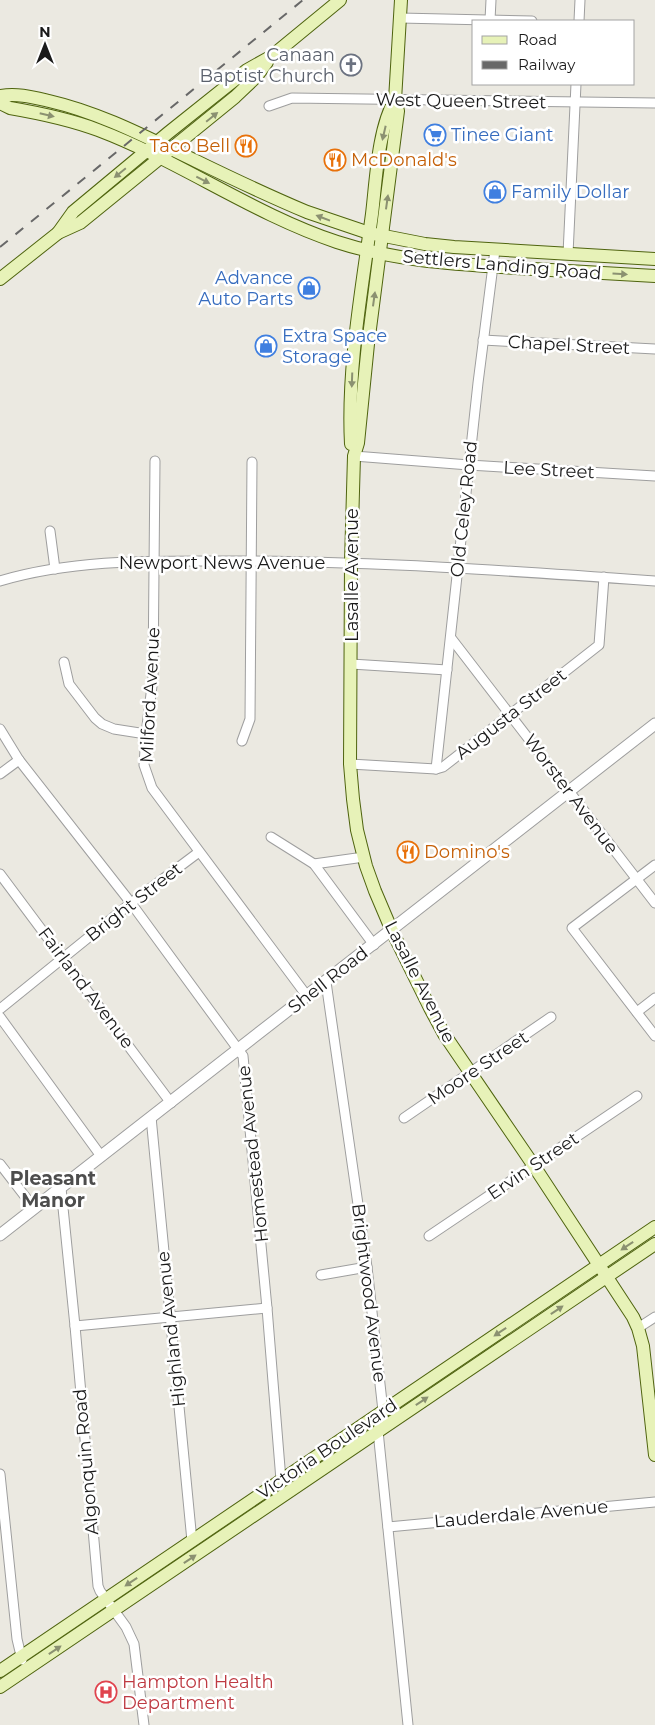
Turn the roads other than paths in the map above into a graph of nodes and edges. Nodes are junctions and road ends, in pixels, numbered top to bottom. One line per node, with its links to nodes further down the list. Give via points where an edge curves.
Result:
1 (340, 0): 8 (main road)
2 (400, 0): 5 (main road, Lasalle Avenue)
3 (491, 0): 6 (street)
4 (580, 0): 7 (street)
5 (400, 18): 6 (street); 11 (main road, Lasalle Avenue)
6 (490, 20)
7 (579, 20)
8 (272, 56): 16 (main road, via 247,70); 17 (main road, one-way to 8, via 245,89)
9 (576, 85): 12 (street)
10 (0, 96): 16 (main road, via 13,94 57,103)
11 (395, 100): 12 (street, West Queen Street); 15 (street, West Queen Street, via 292,98); 21 (main road, Lasalle Avenue, one-way to 21, via 389,109 381,146); 22 (main road, Lasalle Avenue, one-way to 11, via 398,111)
12 (576, 102): 13 (street, West Queen Street); 26 (street)
13 (655, 103)
14 (0, 104): 18 (main road, one-way to 18, via 83,125)
15 (269, 106)
16 (158, 142): 17 (main road); 18 (main road)
17 (172, 148): 19 (main road); 21 (main road, Settlers Landing Road, one-way to 17, via 306,212)
18 (146, 152): 19 (main road); 20 (main road, one-way to 20, via 73,212)
19 (160, 158): 20 (main road, via 80,223); 23 (main road, Settlers Landing Road, one-way to 23, via 278,219 336,242)
20 (58, 233): 30 (main road)
21 (369, 233): 22 (main road, Settlers Landing Road); 23 (main road, Lasalle Avenue)
22 (383, 236): 24 (main road, Settlers Landing Road, via 433,245); 25 (main road, Lasalle Avenue)
23 (367, 250): 25 (main road, Settlers Landing Road); 33 (main road, Lasalle Avenue, one-way to 33, via 352,372 350,443)
24 (495, 250): 26 (main road, Settlers Landing Road); 28 (street, Old Celey Road)
25 (380, 254): 28 (main road, Settlers Landing Road); 33 (main road, Lasalle Avenue, one-way to 25)
26 (568, 254): 27 (main road, Settlers Landing Road)
27 (655, 259)
28 (493, 267): 29 (main road, Settlers Landing Road, one-way to 29); 31 (street, Old Celey Road)
29 (655, 276)
30 (0, 279)
31 (483, 340): 32 (street, Chapel Street); 36 (street, Old Celey Road)
32 (655, 349)
33 (354, 456): 36 (street, Lee Street); 41 (main road, Lasalle Avenue)
34 (155, 461): 39 (street, Milford Avenue)
35 (252, 462): 40 (street)
36 (469, 465): 37 (street, Lee Street); 43 (street, Old Celey Road)
37 (655, 476)
38 (50, 531): 42 (street)
39 (154, 561): 40 (street, Newport News Avenue); 42 (street, Newport News Avenue); 54 (street, Milford Avenue, via 153,678)
40 (251, 561): 41 (street, Newport News Avenue); 55 (street, via 250,719)
41 (351, 562): 43 (street, Newport News Avenue); 49 (main road, Lasalle Avenue)
42 (55, 569): 46 (street, Newport News Avenue)
43 (458, 569): 44 (street, Newport News Avenue); 47 (street, Old Celey Road)
44 (604, 577): 45 (street, Newport News Avenue); 51 (street, Augusta Street, via 599,645)
45 (655, 580)
46 (0, 581)
47 (451, 638): 50 (street, Old Celey Road); 51 (street, Worster Avenue)
48 (64, 662): 54 (street, via 69,684 95,718 114,729)
49 (351, 664): 50 (street); 57 (main road, Lasalle Avenue)
50 (447, 670): 58 (street, Old Celey Road)
51 (511, 714): 58 (street, Augusta Street, via 443,767); 60 (street, Worster Avenue)
52 (655, 724): 60 (street, Shell Road)
53 (0, 729): 56 (street, Homestead Avenue)
54 (146, 734): 62 (street, Milford Avenue, via 144,765 152,788)
55 (242, 741)
56 (19, 760): 59 (street); 68 (street, Homestead Avenue)
57 (350, 764): 58 (street, Augusta Street); 63 (main road, Lasalle Avenue, via 358,834)
58 (436, 769)
59 (0, 774)
60 (569, 791): 67 (street, Worster Avenue); 70 (street, Shell Road)
61 (271, 836): 64 (street)
62 (199, 852): 68 (street, Bright Street); 74 (street, Milford Avenue)
63 (364, 857): 64 (street); 70 (main road, Lasalle Avenue)
64 (314, 864): 71 (street)
65 (655, 865): 67 (street)
66 (0, 874): 72 (street, Fairland Avenue)
67 (637, 879): 69 (street, Worster Avenue); 77 (street, via 572,928)
68 (130, 903): 72 (street, Bright Street); 81 (street, Homestead Avenue)
69 (655, 903)
70 (392, 931): 71 (street, Shell Road); 82 (main road, Lasalle Avenue, via 430,1008)
71 (374, 944): 73 (street, Shell Road)
72 (64, 958): 76 (street, Bright Street); 84 (street, Fairland Avenue)
73 (326, 982): 74 (street, Shell Road); 96 (street, Brightwood Avenue)
74 (307, 996): 81 (street, Shell Road)
75 (655, 998): 77 (street)
76 (0, 1008)
77 (637, 1012): 80 (street)
78 (0, 1017): 87 (street)
79 (551, 1017): 82 (street, Moore Street)
80 (655, 1036)
81 (239, 1049): 84 (street, Shell Road); 99 (street, Homestead Avenue, via 245,1064)
82 (470, 1073): 86 (street, Moore Street); 89 (main road, Lasalle Avenue)
83 (637, 1096): 89 (street, Ervin Street)
84 (171, 1102): 85 (street, Shell Road)
85 (151, 1117): 87 (street, Shell Road); 101 (street, Highland Avenue)
86 (404, 1118)
87 (101, 1156): 90 (street, Shell Road)
88 (0, 1164): 91 (street)
89 (534, 1166): 94 (street, Ervin Street); 97 (main road, Lasalle Avenue)
90 (60, 1188): 91 (street, Shell Road); 102 (street, Algonquin Road)
91 (34, 1208): 93 (street, Shell Road)
92 (655, 1228): 97 (main road, Victoria Boulevard, one-way to 97)
93 (0, 1235)
94 (429, 1236)
95 (655, 1244): 97 (main road, Victoria Boulevard)
96 (367, 1267): 98 (street); 104 (street, Brightwood Avenue)
97 (602, 1271): 103 (main road, Lasalle Avenue); 104 (main road, Victoria Boulevard, one-way to 104); 105 (main road, Victoria Boulevard, one-way to 97)
98 (322, 1275)
99 (267, 1308): 101 (street); 108 (street, Homestead Avenue)
100 (655, 1317): 103 (street)
101 (170, 1318): 102 (street); 111 (street, Highland Avenue)
102 (75, 1326): 112 (street, Algonquin Road, via 95,1564 99,1589)
103 (638, 1328): 106 (main road, Lasalle Avenue, via 643,1346)
104 (383, 1411): 105 (street, Brightwood Avenue); 108 (main road, Victoria Boulevard)
105 (378, 1431): 110 (street, Brightwood Avenue); 113 (main road, Victoria Boulevard, one-way to 105)
106 (655, 1456)
107 (0, 1474): 114 (street, via 16,1640)
108 (281, 1480): 111 (main road, Victoria Boulevard)
109 (655, 1502): 110 (street, Lauderdale Avenue)
110 (388, 1527): 119 (street, Brightwood Avenue)
111 (192, 1541): 112 (main road, Victoria Boulevard, one-way to 112)
112 (106, 1600): 113 (street, Algonquin Road); 114 (main road, Victoria Boulevard)
113 (114, 1610): 115 (main road, Victoria Boulevard, one-way to 113); 118 (street, Algonquin Road, via 134,1644)
114 (21, 1656): 115 (street); 116 (main road, Victoria Boulevard)
115 (24, 1670): 117 (main road, Victoria Boulevard)
116 (0, 1671)
117 (0, 1687)
118 (144, 1725)
119 (408, 1725)

